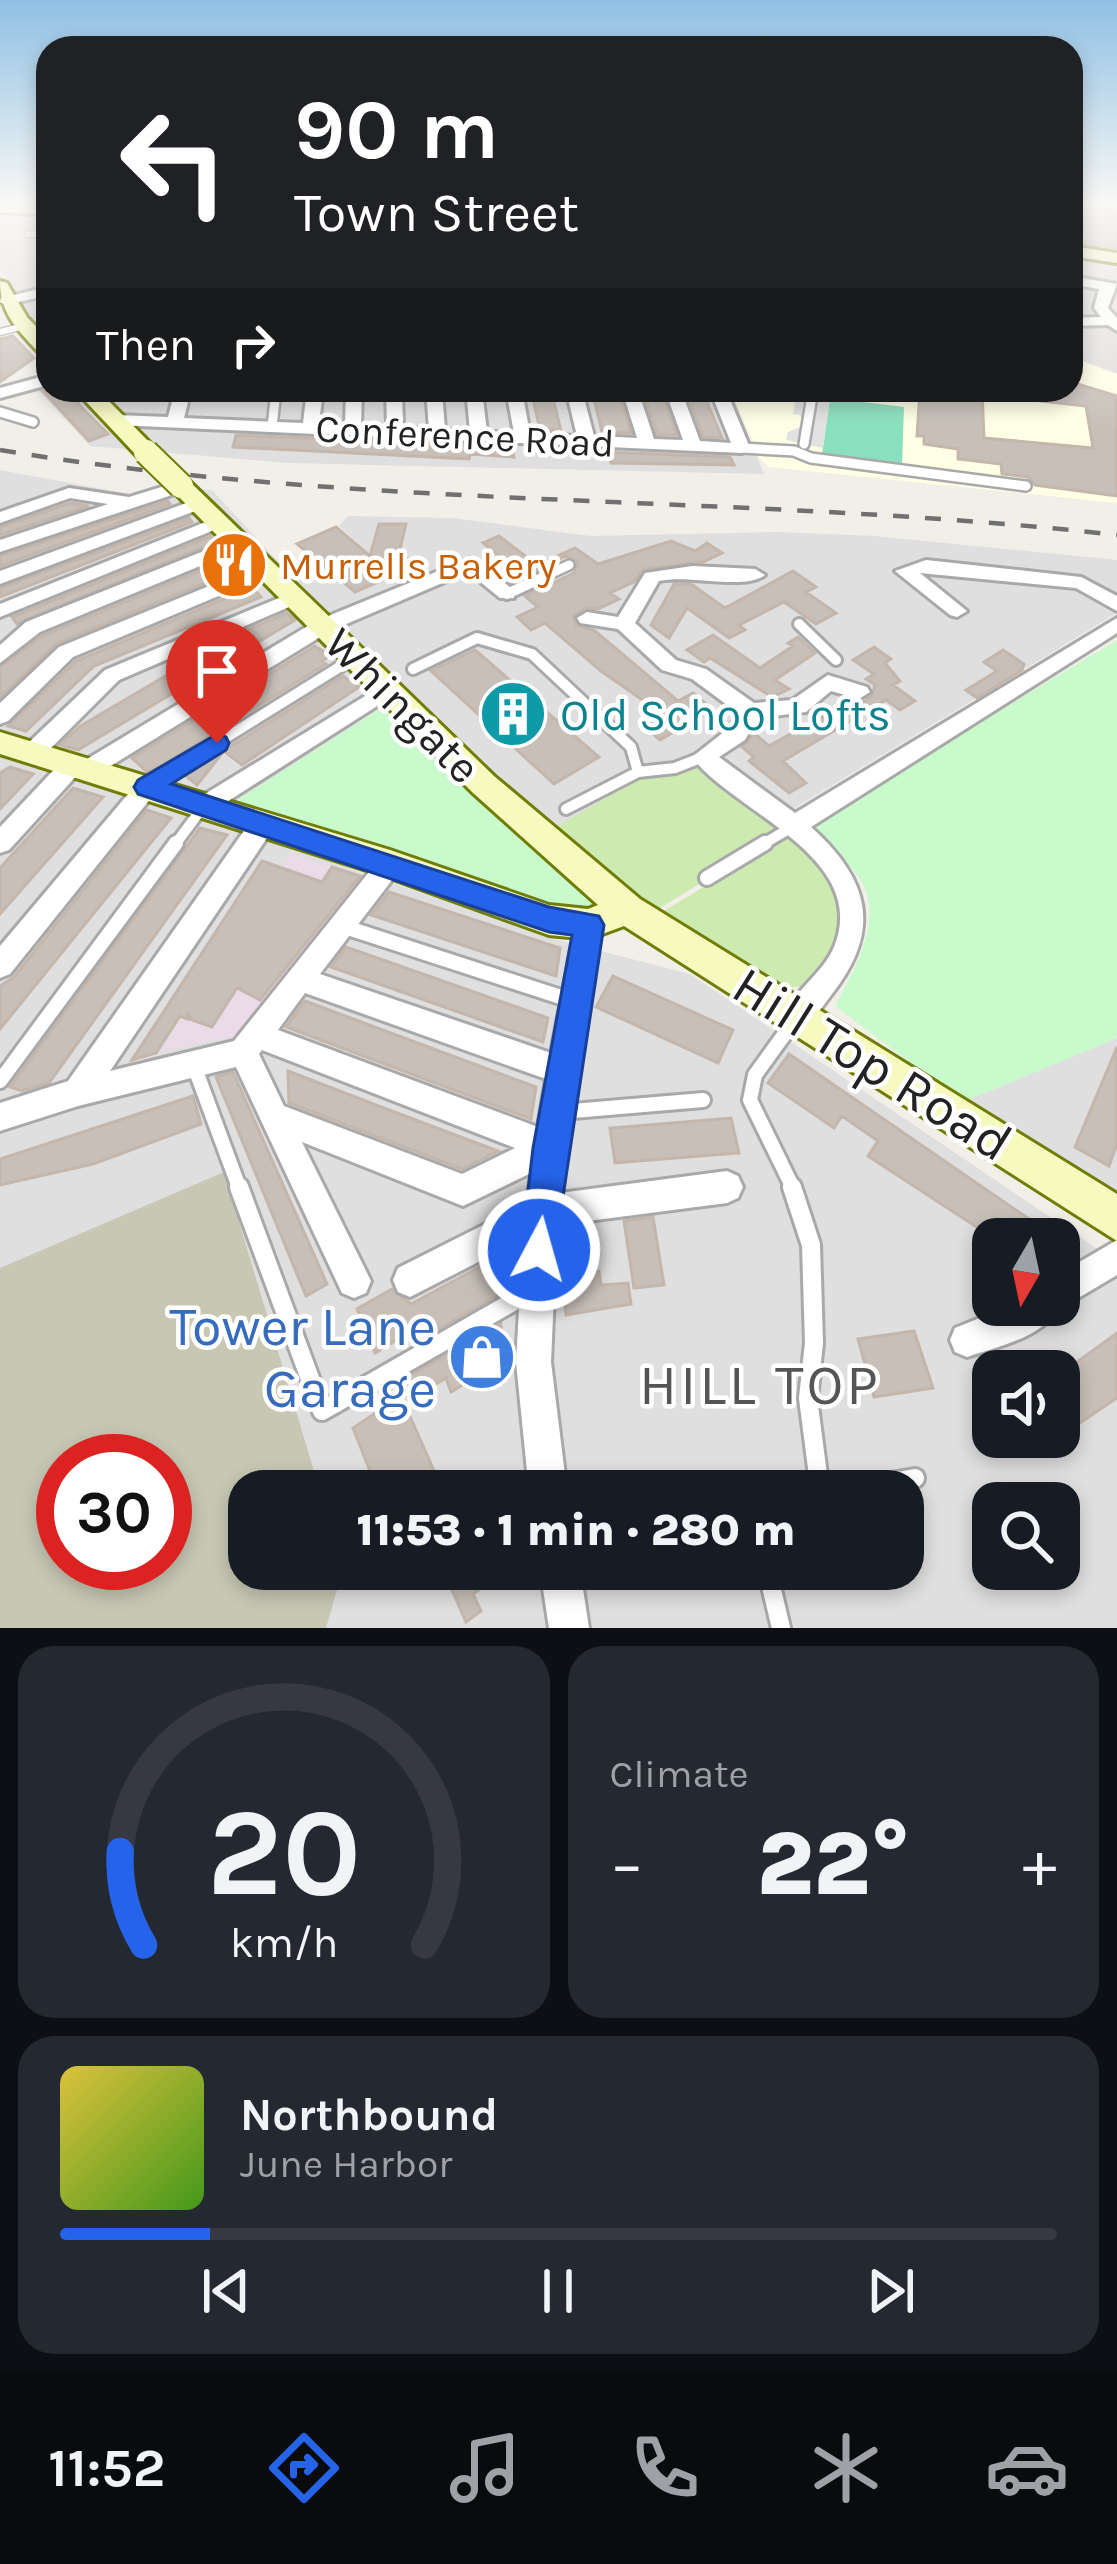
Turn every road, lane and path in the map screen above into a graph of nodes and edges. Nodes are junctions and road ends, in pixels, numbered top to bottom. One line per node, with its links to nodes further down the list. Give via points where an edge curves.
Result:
1 (1112, 287): 4 (street, via 1101,308)
2 (36, 292): 3 (street)
3 (3, 294): 5 (street)
4 (1112, 324)
5 (24, 326): 6 (lane); 7 (street)
6 (0, 332)
7 (36, 338)
8 (36, 383): 9 (street)
9 (0, 393)
10 (98, 402): 25 (street, Whingate)
11 (180, 402): 27 (street)
12 (275, 402): 28 (lane)
13 (313, 402): 29 (street)
14 (353, 402): 30 (street)
15 (394, 402): 31 (street)
16 (435, 402): 32 (street)
17 (475, 402): 33 (street)
18 (516, 402): 34 (street)
19 (577, 402): 35 (street)
20 (635, 402): 36 (street)
21 (677, 402): 38 (street)
22 (723, 402): 39 (street)
23 (811, 402): 37 (lane)
24 (0, 412): 26 (lane)
25 (117, 420): 27 (street, Conference Road); 42 (street, Whingate, bridge)
26 (33, 422)
27 (175, 422): 28 (street, Conference Road)
28 (272, 427): 29 (street, Conference Road)
29 (310, 428): 30 (street, Conference Road)
30 (352, 430): 31 (street, Conference Road)
31 (394, 432): 32 (street, Conference Road)
32 (437, 434): 33 (street, Conference Road)
33 (479, 436): 34 (street, Conference Road)
34 (523, 438): 35 (street, Conference Road)
35 (587, 441): 36 (street, Conference Road)
36 (647, 443): 38 (street, Conference Road)
37 (804, 444)
38 (693, 446): 39 (street, Conference Road)
39 (742, 448): 40 (lane)
40 (1026, 486)
41 (129, 503): 42 (street); 43 (street, via 70,493); 44 (street)
42 (209, 514): 46 (street, Whingate); 48 (street); 52 (street); 59 (street)
43 (0, 518)
44 (0, 546)
45 (569, 566): 49 (lane)
46 (266, 569): 50 (street, Whingate); 66 (street, via 66,652)
47 (755, 575): 55 (street, via 724,583 700,568 652,577)
48 (0, 578)
49 (507, 594): 58 (street, via 470,564)
50 (296, 597): 58 (street, Whingate); 67 (street, via 112,675)
51 (1117, 604): 53 (street, via 1071,582 926,566 905,571)
52 (0, 610)
53 (957, 611)
54 (587, 618): 55 (street)
55 (624, 624): 65 (street, via 669,665 699,674)
56 (799, 624): 62 (lane)
57 (1117, 624): 75 (street)
58 (322, 626): 60 (street, Whingate); 69 (street)
59 (0, 656)
60 (356, 657): 63 (street, Whingate); 71 (lane)
61 (413, 669): 70 (lane, via 477,638 532,654 632,747)
62 (832, 671): 64 (street); 65 (street, via 798,707)
63 (388, 689): 72 (street); 79 (street, Whingate)
64 (860, 692)
65 (750, 711): 68 (street, via 737,734)
66 (0, 716)
67 (12, 752): 69 (street)
68 (703, 757): 70 (lane); 75 (street)
69 (80, 767): 71 (street); 76 (street)
70 (638, 772): 73 (lane)
71 (147, 787): 72 (street); 82 (street)
72 (203, 806): 74 (street); 89 (lane)
73 (566, 808)
74 (262, 825): 77 (street); 90 (street)
75 (792, 827): 78 (lane); 85 (street, via 844,877 853,898 847,950)
76 (0, 843)
77 (390, 864): 80 (street, via 549,920); 81 (street)
78 (707, 878)
79 (627, 909): 80 (street); 85 (street, Hill Top Road)
80 (589, 925): 84 (street)
81 (342, 926): 83 (street); 84 (lane)
82 (0, 966)
83 (299, 979): 86 (street); 88 (street)
84 (574, 1001): 88 (street)
85 (799, 1016): 98 (street, Hill Top Road); 107 (lane, via 755,1076 750,1100 802,1207 811,1245 808,1398)
86 (249, 1043): 87 (street); 93 (street); 95 (street)
87 (193, 1062): 90 (street); 103 (lane, via 322,1411)
88 (563, 1071): 92 (street)
89 (0, 1081)
90 (78, 1092): 94 (street)
91 (704, 1100): 92 (lane)
92 (556, 1113): 95 (street)
93 (274, 1116): 95 (street, via 464,1190); 102 (street)
94 (0, 1117)
95 (550, 1148): 97 (street)
96 (727, 1187): 97 (street)
97 (544, 1211): 100 (street); 103 (street)
98 (1117, 1220)
99 (1117, 1256): 101 (street)
100 (410, 1280)
101 (1080, 1280)
102 (354, 1281)
103 (535, 1289): 106 (street, via 534,1381)
104 (1010, 1326): 105 (street)
105 (968, 1340)
106 (545, 1470)
107 (817, 1470)
108 (563, 1590): 110 (street)
109 (772, 1590): 111 (lane)
110 (568, 1628)
111 (781, 1628)

